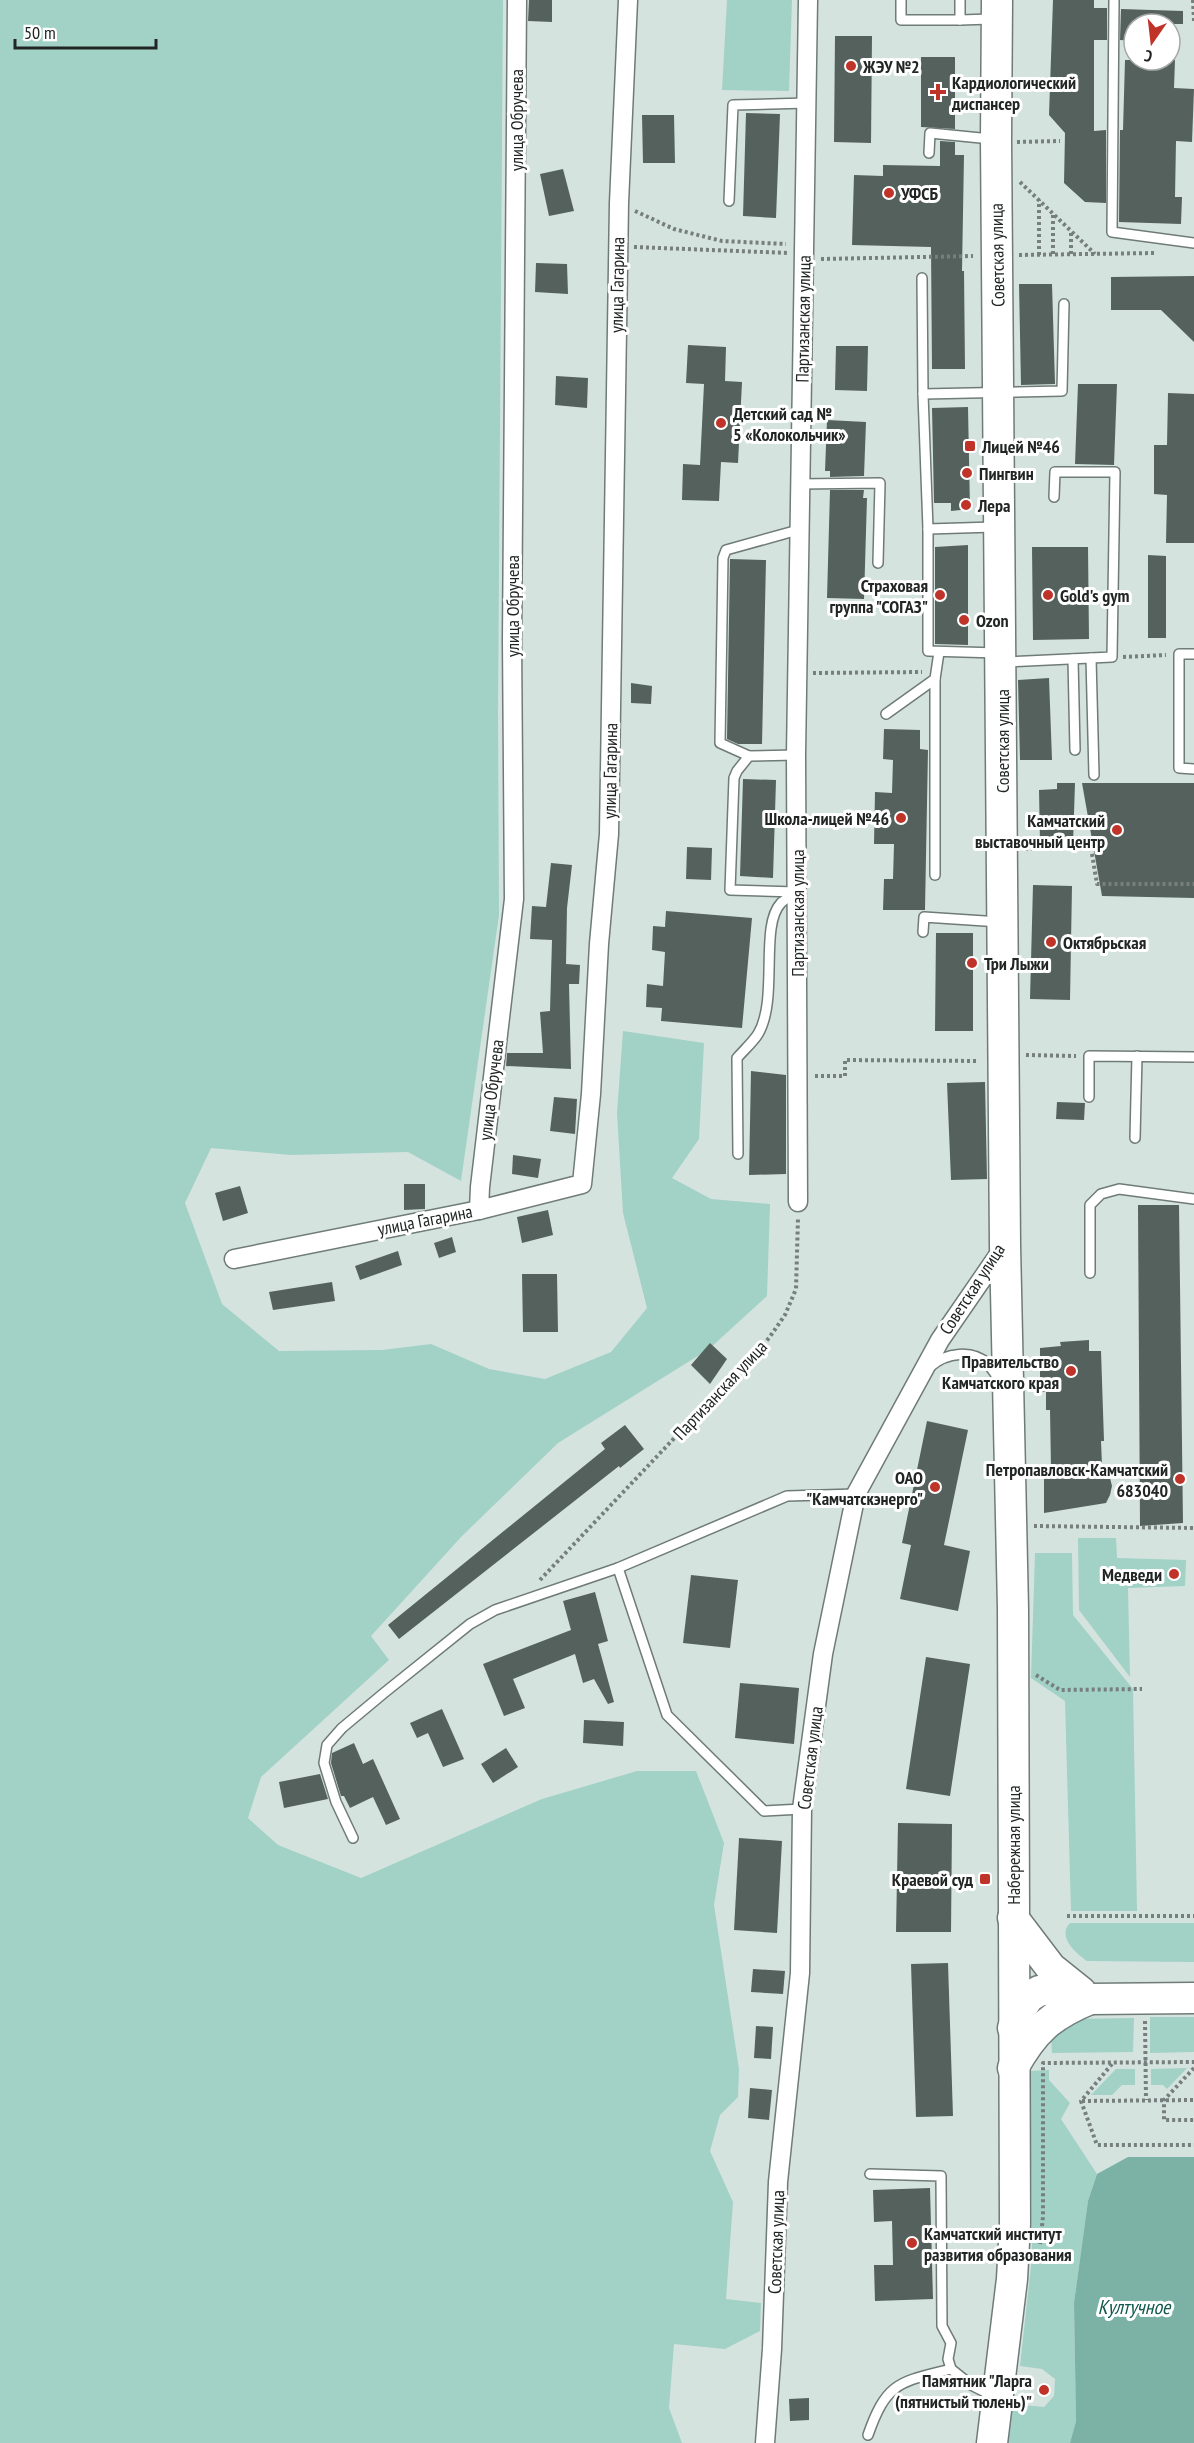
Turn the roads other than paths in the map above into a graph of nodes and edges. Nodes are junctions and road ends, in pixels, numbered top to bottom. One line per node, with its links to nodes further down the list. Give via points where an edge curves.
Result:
1 (517, 0): 47 (street, улица Обручева, via 514,898)
2 (628, 0): 47 (street, улица Гагарина, via 619,203 609,834 582,1184)
3 (808, 0): 9 (street, Партизанская улица)
4 (901, 0): 8 (lane, via 901,20)
5 (960, 0): 8 (lane)
6 (1114, 0): 13 (lane, via 1112,231)
7 (997, 10): 8 (lane); 10 (main road, Советская улица)
8 (960, 20)
9 (807, 103): 12 (lane, via 734,105); 18 (street, Партизанская улица)
10 (1002, 141): 11 (lane, via 930,133); 16 (main road, Советская улица)
11 (929, 153)
12 (729, 201)
13 (1194, 243)
14 (922, 278): 17 (lane)
15 (1064, 304): 16 (lane, via 1062,391)
16 (999, 393): 17 (lane); 20 (main road, Советская улица)
17 (923, 394): 21 (lane)
18 (799, 484): 22 (street, Партизанская улица); 23 (lane, via 880,483)
19 (1054, 497): 27 (lane, via 1054,472 1115,472 1112,657)
20 (1000, 527): 21 (lane); 26 (main road, Советская улица)
21 (928, 529): 24 (lane, via 928,651)
22 (798, 531): 32 (street, Партизанская улица); 33 (lane, via 732,547 723,558 720,743)
23 (878, 563)
24 (939, 652): 26 (lane); 29 (lane)
25 (1194, 654): 34 (lane, via 1179,654 1179,768)
26 (1001, 658): 28 (lane); 38 (main road, Советская улица)
27 (1091, 658): 28 (lane); 35 (lane)
28 (1073, 659): 31 (lane)
29 (936, 676): 30 (lane); 36 (lane)
30 (886, 714)
31 (1075, 750)
32 (796, 755): 33 (lane); 37 (street, Партизанская улица)
33 (749, 756): 37 (lane, via 734,778 730,890)
34 (1194, 769)
35 (1094, 775)
36 (935, 875)
37 (796, 892): 44 (lane, via 775,913 771,987 765,1018 758,1034 737,1058); 46 (street, Партизанская улица)
38 (1003, 922): 39 (lane, via 924,918); 48 (main road, Советская улица)
39 (923, 933)
40 (1137, 1056): 41 (lane); 42 (lane, via 1089,1056); 43 (lane)
41 (1194, 1057)
42 (1089, 1097)
43 (1135, 1138)
44 (738, 1154)
45 (1194, 1199): 50 (lane, via 1119,1189 1101,1194 1090,1205)
46 (798, 1203)
47 (479, 1210): 49 (street, улица Гагарина)
48 (1005, 1245): 51 (street, Советская улица); 52 (main road, Набережная улица)
49 (234, 1259)
50 (1090, 1273)
51 (922, 1373): 52 (lane, via 940,1358 958,1354 976,1357 987,1363); 53 (street, Советская улица)
52 (1008, 1391): 57 (main road, Набережная улица)
53 (856, 1494): 54 (lane, via 787,1496); 55 (street, Советская улица, via 823,1654)
54 (618, 1568): 55 (lane, via 667,1715 764,1811); 56 (lane, via 504,1607 470,1624 342,1728 327,1746 324,1763)
55 (802, 1809): 66 (street, Советская улица, via 800,1973 778,2182)
56 (353, 1838)
57 (1013, 1918): 59 (main road, via 1051,1968); 60 (main road, Набережная улица)
58 (1194, 1998): 59 (main road)
59 (1090, 1999): 60 (main road, via 1058,1988 1040,1991 1029,1997); 61 (main road, via 1063,2010 1046,2024)
60 (1013, 2029): 61 (main road, Набережная улица)
61 (1013, 2068): 64 (main road, Набережная улица, via 1015,2224)
62 (870, 2174): 63 (lane, via 941,2176 942,2326 951,2343)
63 (951, 2369): 64 (lane, via 971,2385); 65 (lane, via 895,2386 876,2410)
64 (998, 2398): 67 (main road, Набережная улица)
65 (868, 2435)
66 (765, 2443)
67 (992, 2443)

